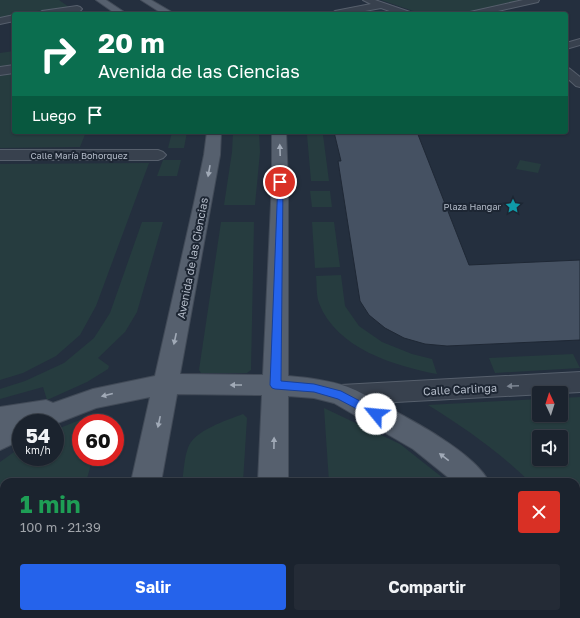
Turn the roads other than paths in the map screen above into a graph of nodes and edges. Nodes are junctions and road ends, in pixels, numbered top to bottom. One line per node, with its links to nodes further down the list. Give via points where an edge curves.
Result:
1 (100, 0): 8 (main road)
2 (145, 0): 9 (main road)
3 (366, 0): 5 (street)
4 (535, 0): 12 (street)
5 (381, 5): 10 (street); 11 (street)
6 (77, 9): 7 (street)
7 (56, 12)
8 (119, 12)
9 (166, 12)
10 (345, 12)
11 (401, 12)
12 (482, 12)
13 (12, 18): 14 (street)
14 (0, 20)
15 (580, 42): 16 (street)
16 (568, 45)
17 (12, 68): 18 (street)
18 (0, 71)
19 (568, 73): 20 (street)
20 (580, 83)
21 (214, 134): 26 (main road, Avenida de las Ciencias, one-way to 26, via 203,203)
22 (279, 134): 27 (main road, one-way to 22)
23 (0, 155): 24 (street, Calle María Bohorquez)
24 (158, 155)
25 (580, 382): 28 (street, Calle Carlinga, one-way to 28)
26 (166, 384): 27 (main road, one-way to 26); 29 (main road, one-way to 29, via 116,393); 34 (main road, Avenida de las Ciencias, one-way to 34)
27 (275, 385): 28 (main road, via 314,388); 35 (main road, one-way to 27)
28 (341, 396): 36 (main road, one-way to 28, via 423,441)
29 (65, 408): 30 (main road); 31 (main road)
30 (51, 414)
31 (0, 418)
32 (12, 432): 33 (main road)
33 (0, 438)
34 (147, 478)
35 (273, 478)
36 (470, 478)

